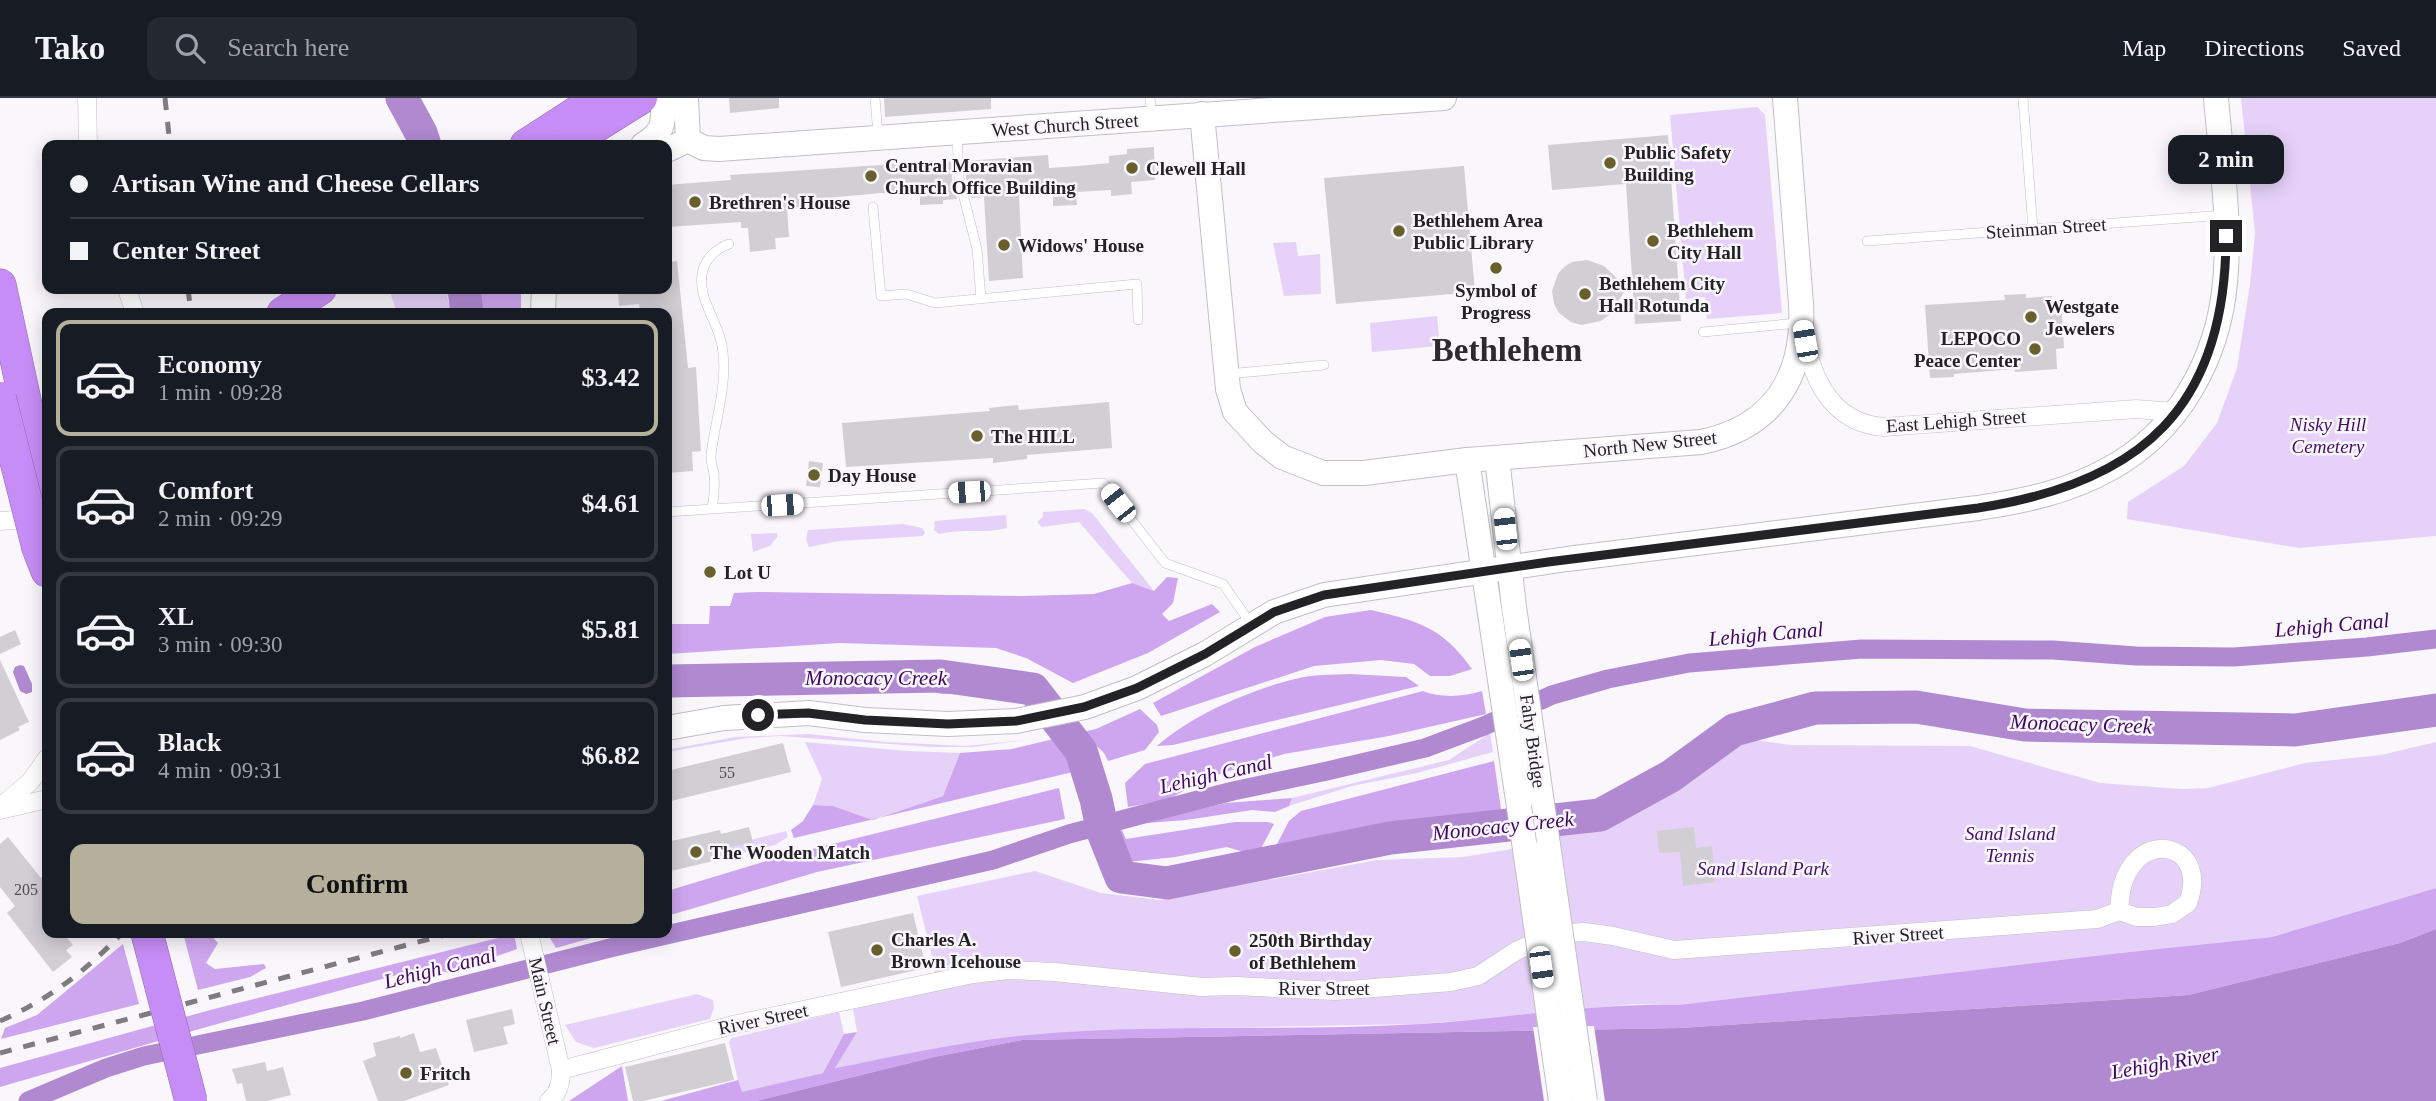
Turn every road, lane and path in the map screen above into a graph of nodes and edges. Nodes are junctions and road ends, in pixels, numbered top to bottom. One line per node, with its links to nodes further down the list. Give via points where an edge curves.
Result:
1 (87, 98): 14 (street)
2 (599, 98): 15 (highway)
3 (875, 98): 13 (lane)
4 (1444, 98): 9 (main road, West Church Street)
5 (1785, 98): 29 (main road, North New Street)
6 (2023, 98): 21 (lane)
7 (2216, 98): 20 (main road)
8 (657, 99): 16 (highway); 17 (main road, via 663,126); 18 (main road)
9 (1341, 102): 11 (main road, West Church Street)
10 (1151, 108): 11 (main road, West Church Street); 12 (main road, West Church Street)
11 (1202, 114): 32 (main road, North New Street)
12 (957, 132): 13 (main road, West Church Street); 26 (lane, via 959,178 977,249)
13 (878, 138): 18 (main road, West Church Street, via 719,149)
14 (88, 140)
15 (534, 140)
16 (576, 140)
17 (651, 140)
18 (677, 145)
19 (873, 207): 26 (lane, via 881,296 906,294 935,303)
20 (2225, 215): 21 (lane, Steinman Street); 34 (main road, via 2225,282 2218,324 2205,366)
21 (2033, 229): 22 (lane, Steinman Street)
22 (1867, 241)
23 (729, 244): 38 (lane, via 711,256 701,280 704,299 721,334 724,357 711,455)
24 (0, 285): 37 (highway)
25 (312, 294): 27 (highway)
26 (981, 299): 28 (lane, via 1137,284)
27 (291, 308)
28 (1138, 320)
29 (1802, 321): 30 (lane); 34 (street, East Lehigh Street, via 1810,359 1823,389 1836,408 1861,424 2136,409); 35 (main road, North New Street, via 1796,366 1776,400 1761,415 1721,438)
30 (1703, 332)
31 (1324, 365): 32 (lane)
32 (1226, 374): 36 (main road, North New Street, via 1236,412 1263,442 1282,457 1322,473 1364,473)
33 (0, 398): 42 (highway, bridge)
34 (2175, 412): 43 (main road, via 2149,440 2110,469 2031,499)
35 (1497, 458): 36 (main road, North New Street); 43 (main road)
36 (1467, 460): 43 (main road)
37 (42, 479)
38 (712, 509): 39 (lane); 44 (lane, via 1103,483 1165,563 1223,584)
39 (672, 512)
40 (42, 518): 41 (street)
41 (0, 521)
42 (42, 556)
43 (1499, 580): 44 (main road, via 1324,595); 55 (main road, Fahy Bridge, bridge); 56 (main road, Fahy Bridge, bridge)
44 (1251, 624): 45 (main road, via 1137,688 1084,707 1016,721 936,724 808,713 724,718)
45 (672, 727)
46 (42, 765): 48 (street)
47 (42, 800): 48 (street)
48 (0, 809)
49 (2119, 911): 49 (street, River Street, via 2122,884 2136,860 2167,849 2188,861 2194,880 2188,903 2172,914 2155,917); 52 (street, River Street, via 2096,919 1674,950 1584,932 1554,934 1516,951 1478,976 1335,991 1202,987 1008,970 944,979 737,1024)
50 (148, 938): 53 (highway, bridge)
51 (531, 938): 52 (street, Main Street)
52 (561, 1070): 54 (street, via 561,1084)
53 (191, 1101)
54 (549, 1101)
55 (1560, 1101)
56 (1585, 1101)

